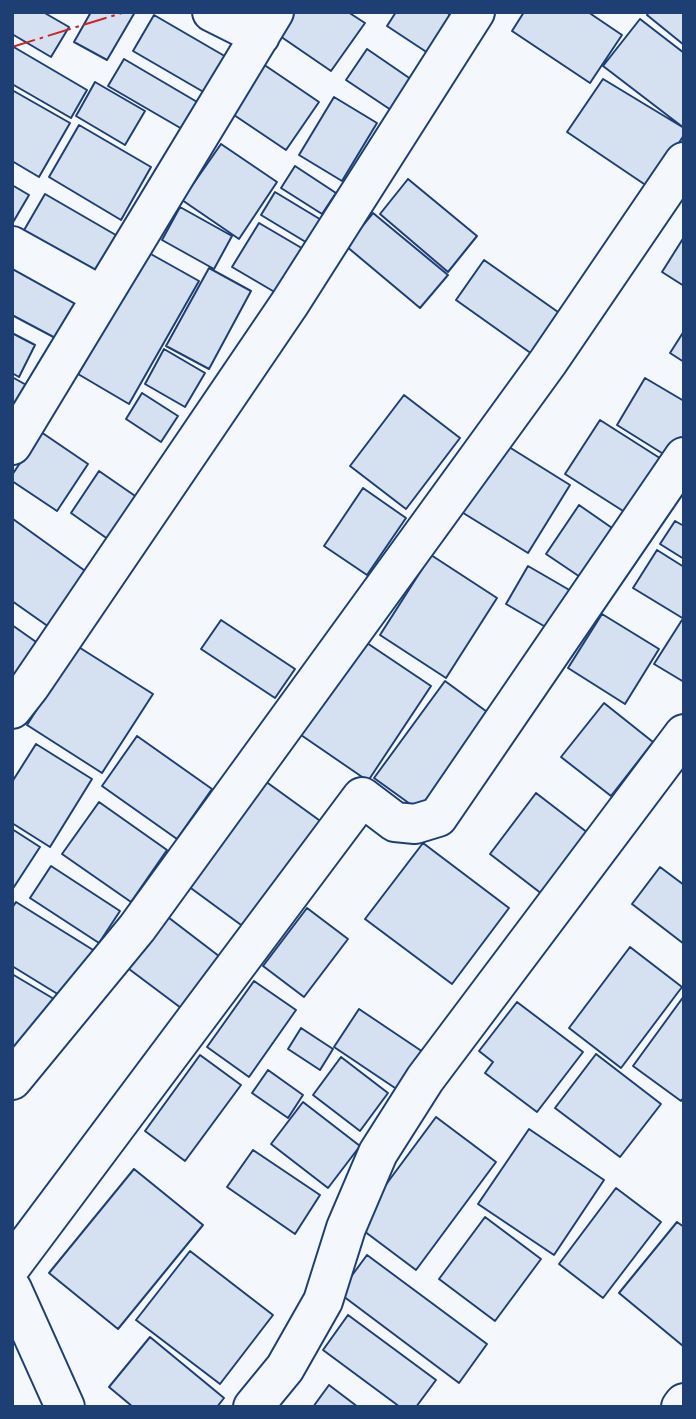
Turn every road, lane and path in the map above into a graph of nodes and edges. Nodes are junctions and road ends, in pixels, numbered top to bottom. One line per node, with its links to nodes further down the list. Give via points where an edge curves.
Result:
1 (212, 12): 3 (street)
2 (475, 12): 9 (street, via 290,303)
3 (267, 24): 6 (street)
4 (684, 162): 11 (street, via 548,362 137,928)
5 (12, 246): 6 (street)
6 (102, 296): 7 (street)
7 (12, 445)
8 (684, 457): 12 (street, via 438,817 415,824 395,822 362,797)
9 (12, 709)
10 (684, 734): 15 (street, via 425,1079 378,1153 346,1228 323,1301 285,1368)
11 (12, 1080)
12 (12, 1265)
13 (12, 1289): 14 (street)
14 (65, 1407)
15 (253, 1407)

